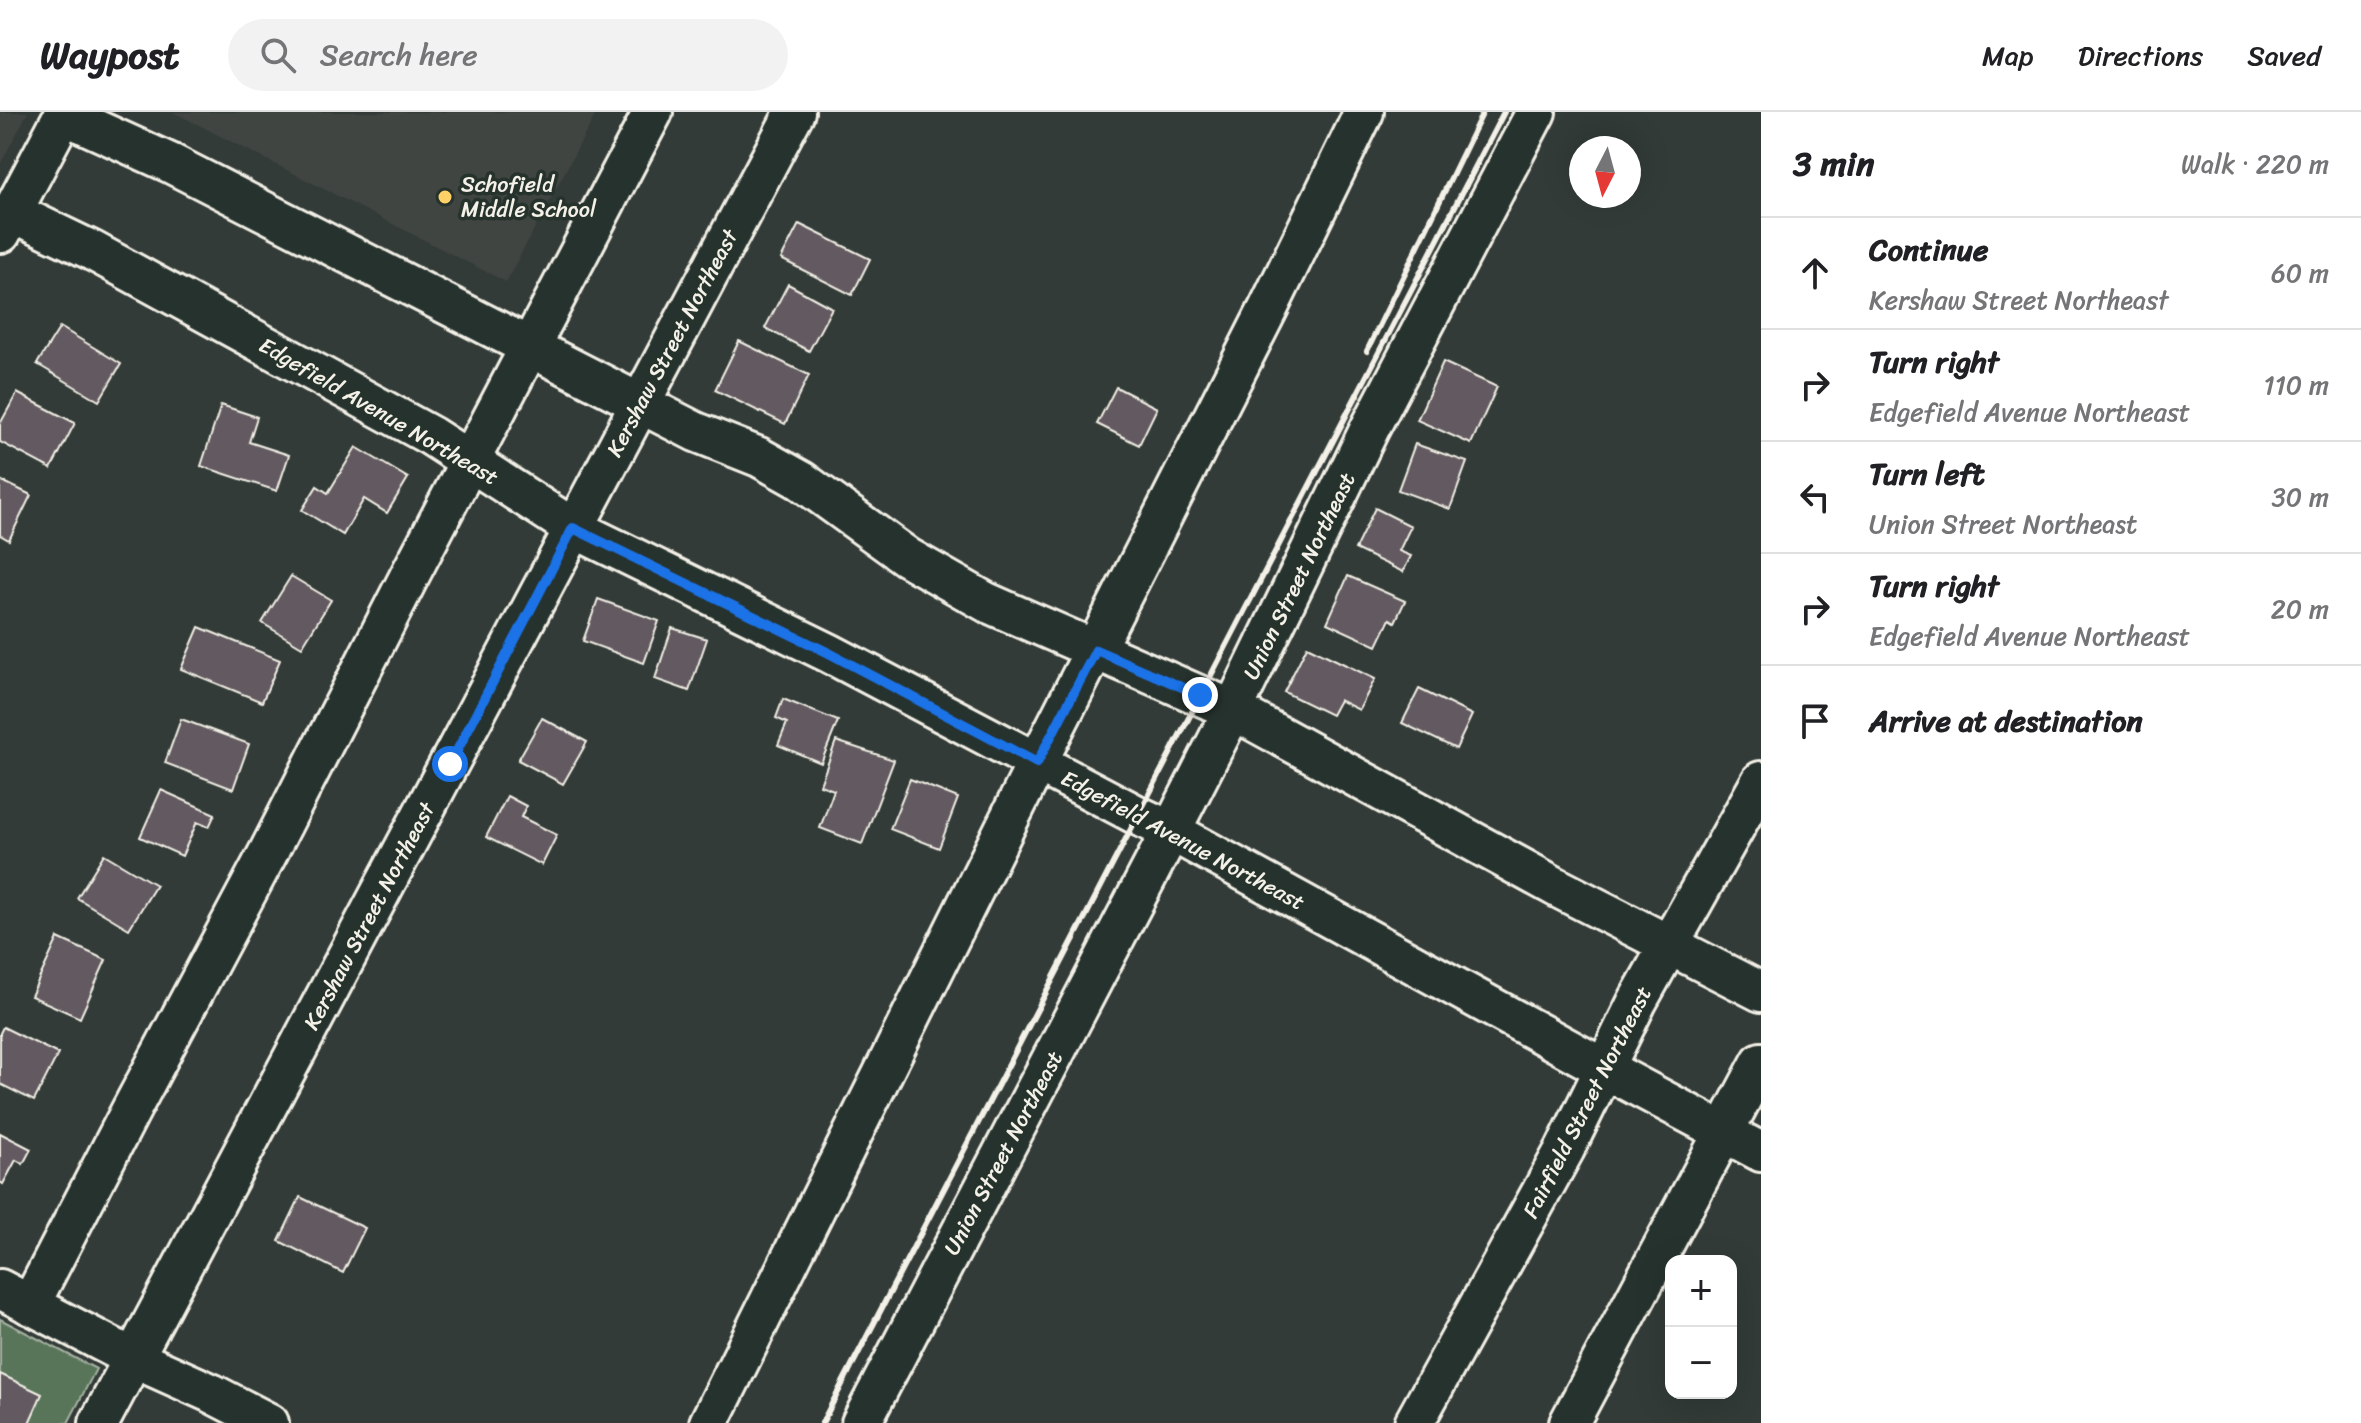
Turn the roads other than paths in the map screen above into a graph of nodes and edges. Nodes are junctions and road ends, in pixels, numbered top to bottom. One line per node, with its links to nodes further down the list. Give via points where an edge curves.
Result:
1 (653, 112): 7 (street)
2 (795, 112): 8 (street, Kershaw Street Northeast)
3 (1364, 112): 11 (street)
4 (1536, 112): 12 (street, Union Street Northeast, via 1370,428)
5 (64, 113): 6 (street); 7 (street)
6 (6, 224): 9 (street, Edgefield Avenue Northeast, via 91,250)
7 (530, 349): 8 (street); 9 (street)
8 (639, 403): 10 (street, Kershaw Street Northeast); 11 (street, via 802,481 907,557 986,602)
9 (471, 460): 10 (street, Edgefield Avenue Northeast); 22 (street, via 131,1110)
10 (573, 528): 13 (street, Edgefield Avenue Northeast, via 829,653); 23 (street, Kershaw Street Northeast)
11 (1096, 650): 12 (street); 13 (street)
12 (1233, 710): 15 (street, Union Street Northeast); 16 (street)
13 (1037, 763): 15 (street, Edgefield Avenue Northeast); 26 (street)
14 (1761, 781): 16 (street, Fairfield Street Northeast)
15 (1171, 831): 19 (street, Edgefield Avenue Northeast); 27 (street, Union Street Northeast)
16 (1670, 946): 17 (street); 19 (street, Fairfield Street Northeast)
17 (1761, 992)
18 (1761, 1062): 20 (street)
19 (1605, 1069): 20 (street, Edgefield Avenue Northeast); 28 (street, Fairfield Street Northeast)
20 (1723, 1131): 21 (street, Edgefield Avenue Northeast); 29 (street)
21 (1761, 1152)
22 (15, 1297): 23 (street)
23 (133, 1358): 24 (street, Kershaw Street Northeast); 25 (street)
24 (99, 1423)
25 (269, 1423)
26 (709, 1423)
27 (861, 1423)
28 (1414, 1423)
29 (1569, 1423)

